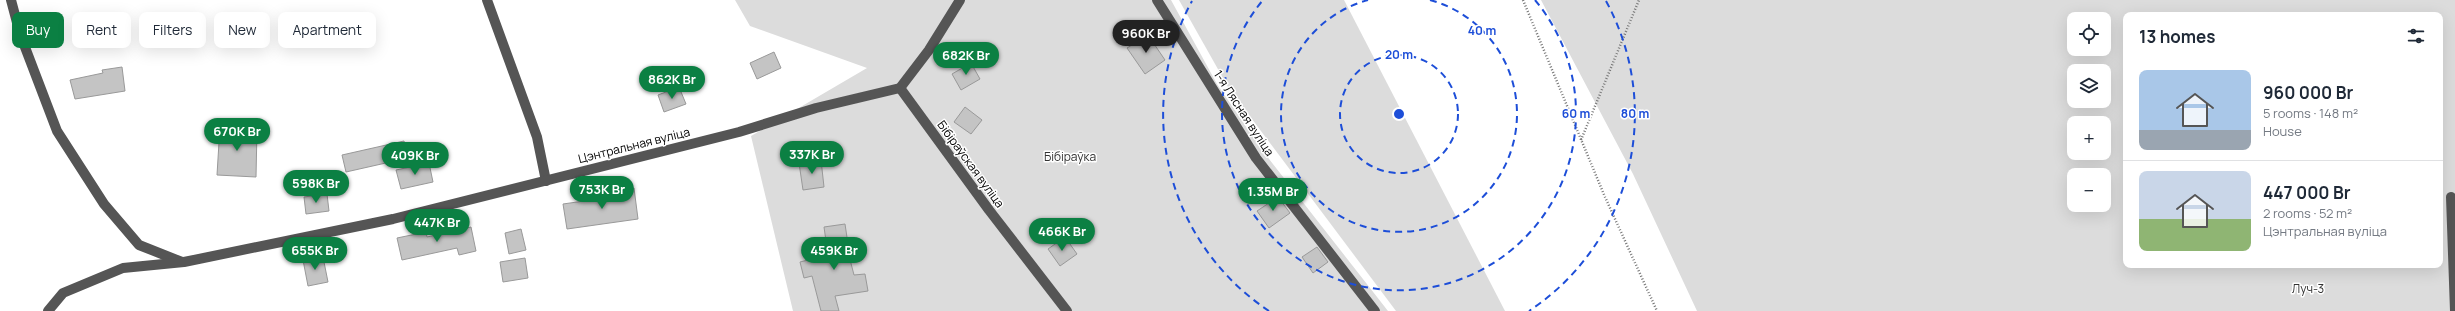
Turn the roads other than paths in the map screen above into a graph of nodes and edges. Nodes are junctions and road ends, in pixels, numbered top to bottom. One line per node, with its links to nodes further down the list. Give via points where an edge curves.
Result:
1 (11, 0): 8 (street, via 20,34 57,130 104,204 139,245)
2 (487, 0): 6 (street, via 537,137)
3 (960, 0): 5 (street, via 929,50)
4 (1157, 0): 11 (street, 1-я Лясная вуліца, via 1256,158)
5 (900, 88): 6 (street, Цэнтральная вуліца); 10 (street, Бібіраўская вуліца, via 984,204)
6 (546, 181): 8 (street, Цэнтральная вуліца, via 393,219)
7 (2451, 196): 12 (street)
8 (184, 262): 9 (street, Цэнтральная вуліца, via 123,268 63,293)
9 (48, 311)
10 (1067, 311)
11 (1375, 311)
12 (2455, 311)

